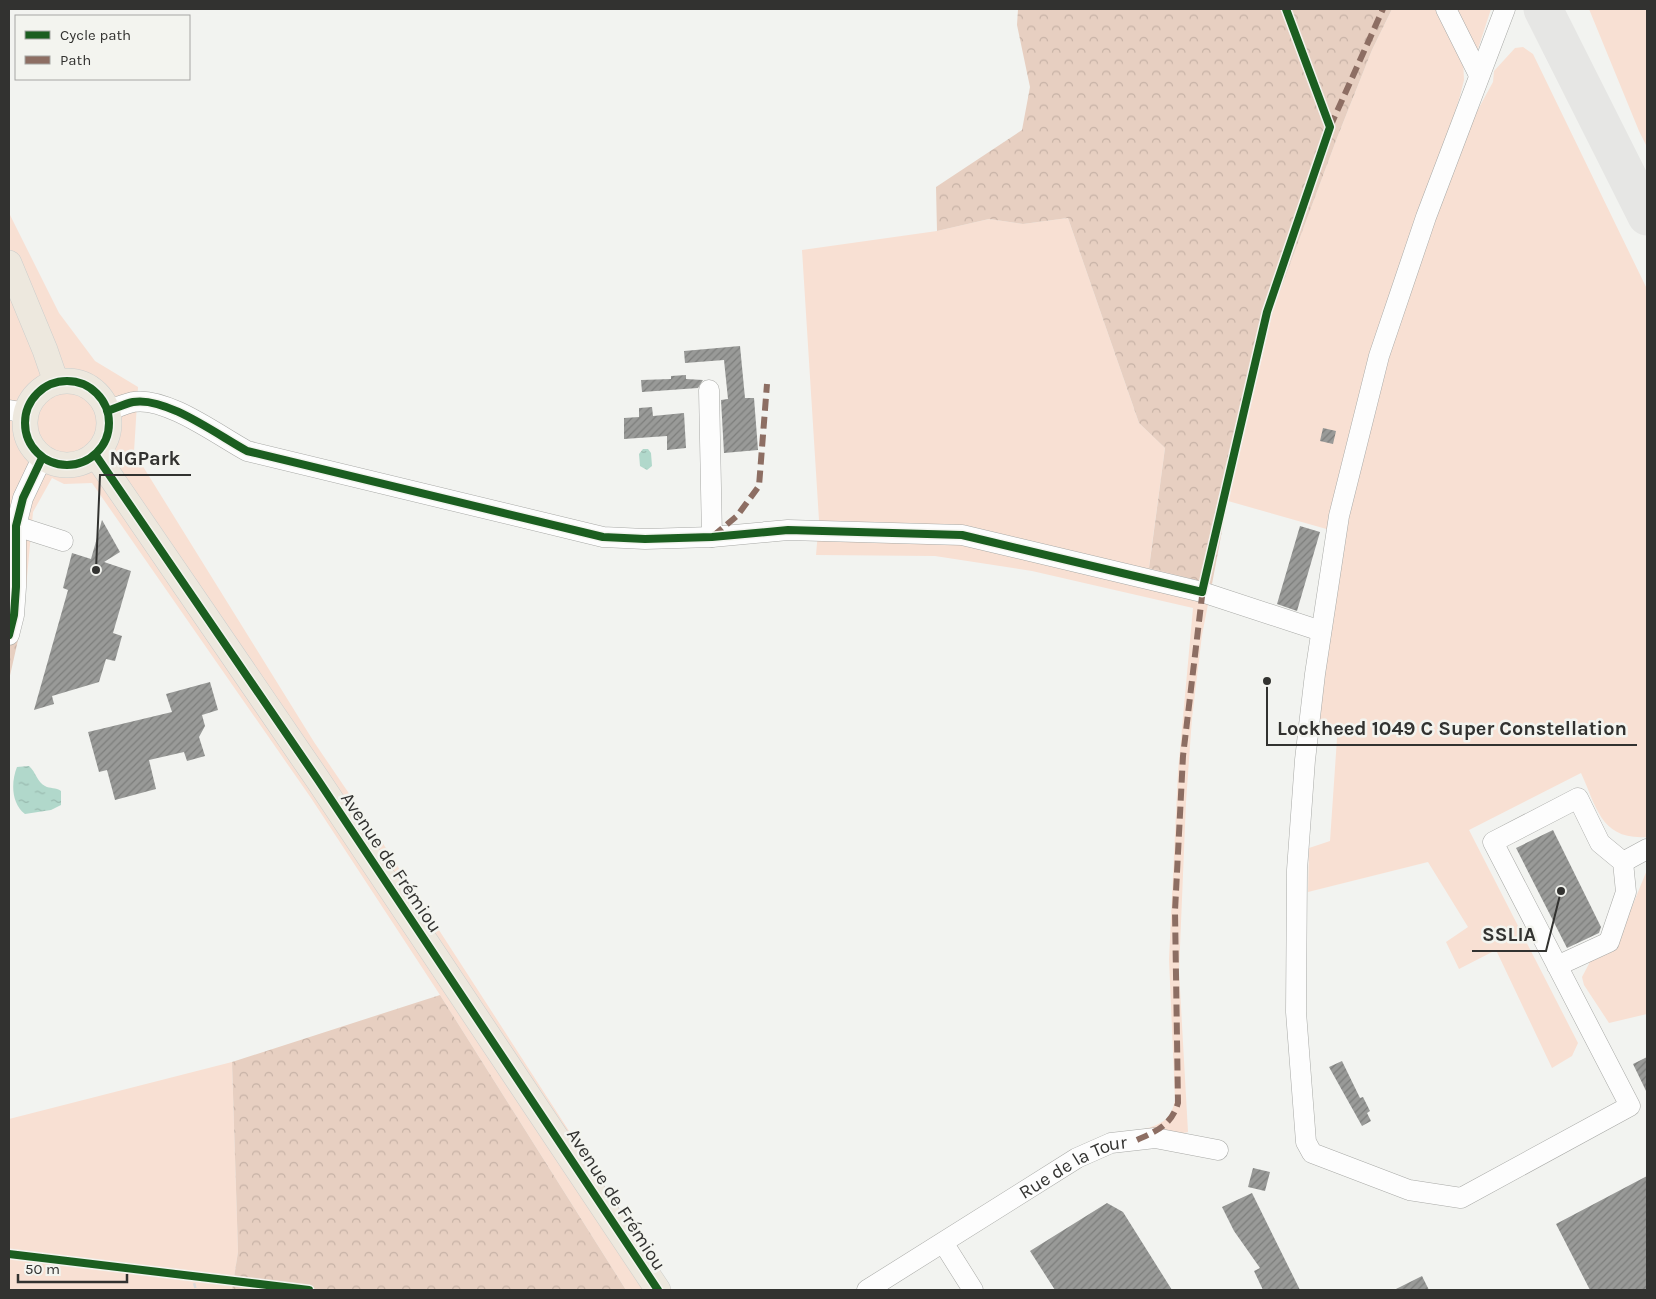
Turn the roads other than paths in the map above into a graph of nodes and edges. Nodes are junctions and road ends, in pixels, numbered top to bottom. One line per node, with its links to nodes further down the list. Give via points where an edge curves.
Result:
1 (1446, 9): 3 (street)
2 (1505, 9): 3 (street)
3 (1479, 75): 14 (street, via 1379,356 1339,516)
4 (9, 263): 5 (main road)
5 (56, 382): 7 (main road, via 36,394); 8 (main road, via 69,381 93,390)
6 (709, 390): 12 (street)
7 (17, 412): 10 (main road, via 27,438)
8 (107, 412): 9 (main road, via 107,434); 12 (street, via 134,402 155,404 193,419 247,451 603,537)
9 (95, 454): 10 (main road, via 83,462 69,465 55,464); 21 (main road, Avenue de Frémiou)
10 (42, 458): 11 (street, via 23,498)
11 (16, 526): 13 (street); 15 (street, via 16,587)
12 (712, 537): 14 (street, via 788,530 962,535 1202,592)
13 (63, 541)
14 (1321, 631): 18 (street, via 1305,760 1297,870 1296,1012 1306,1142 1312,1153 1409,1190 1461,1198 1630,1106)
15 (9, 635)
16 (1647, 850): 17 (street)
17 (1623, 862): 18 (street, via 1626,892 1609,942); 18 (street, via 1600,843 1578,798 1492,842)
18 (1557, 966)
19 (1218, 1150): 20 (street, Rue de la Tour, via 1154,1138 1111,1143 1077,1158)
20 (944, 1244): 22 (street, Rue de la Tour); 23 (street)
21 (658, 1290)
22 (867, 1290)
23 (973, 1290)

